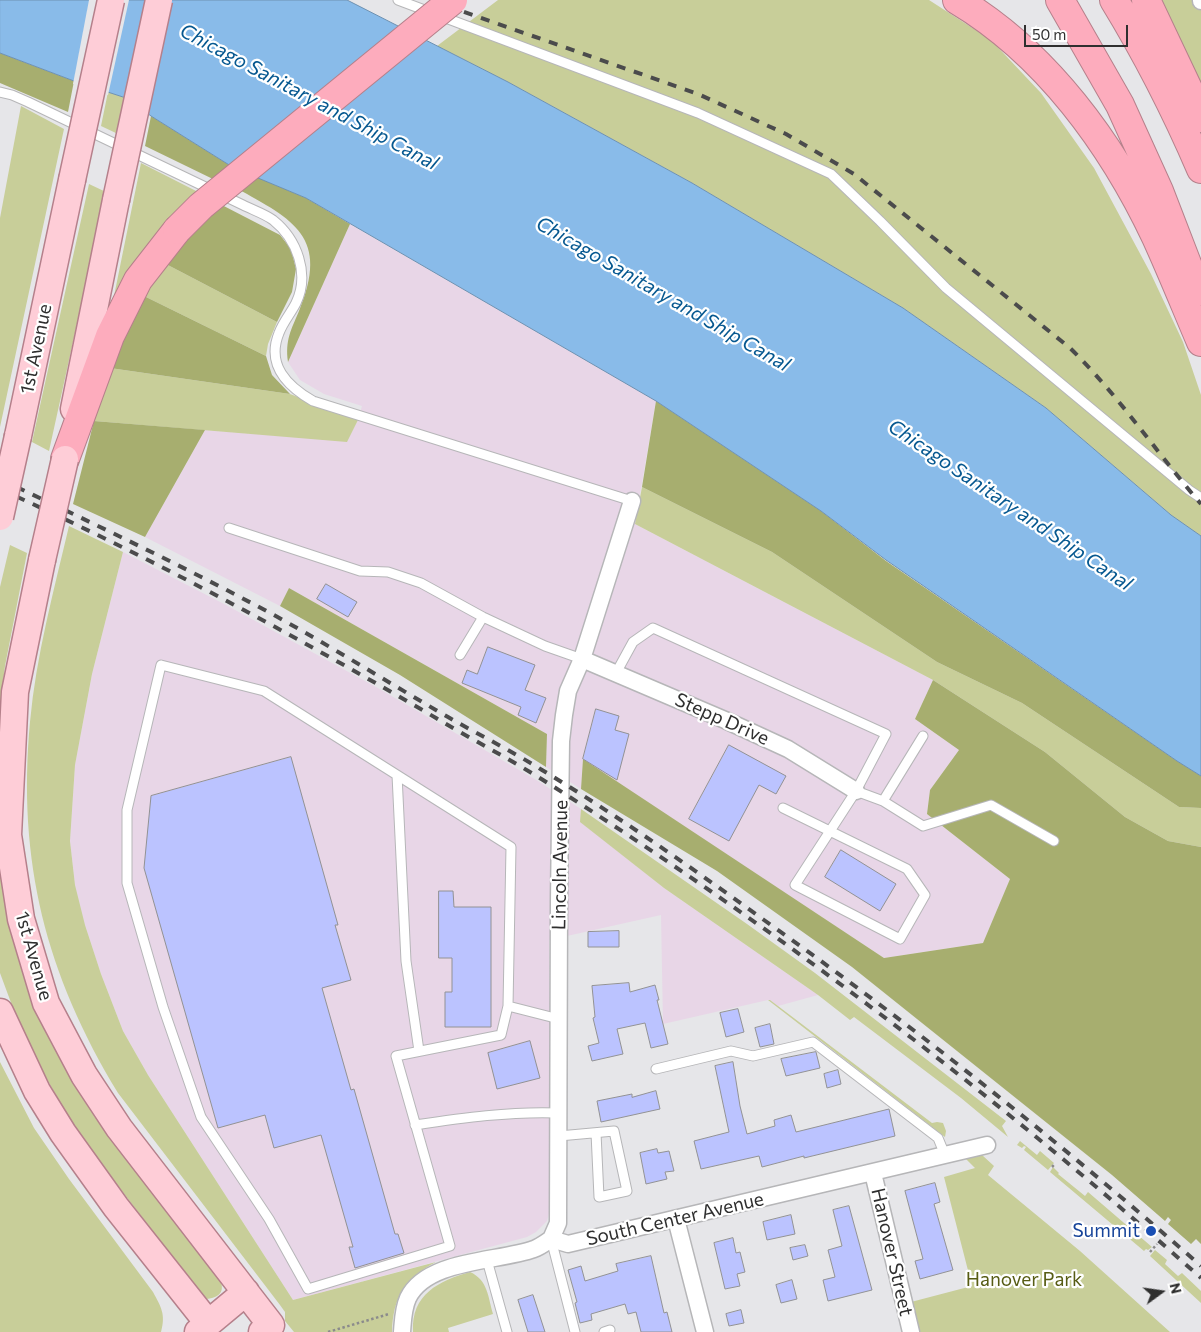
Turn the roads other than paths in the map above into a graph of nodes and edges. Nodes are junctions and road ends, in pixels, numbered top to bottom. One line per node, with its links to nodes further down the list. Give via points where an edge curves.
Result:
1 (101, 0): 12 (highway, bridge)
2 (111, 0): 12 (main road, 1st Avenue, bridge)
3 (159, 0): 16 (main road, bridge)
4 (398, 0): 17 (lane, via 698,113 831,174 946,288)
5 (454, 0): 16 (highway, bridge, via 201,206 177,230 138,280 110,336)
6 (956, 0): 15 (highway, via 981,15 1034,59 1076,106 1114,160 1156,236)
7 (1060, 0): 14 (highway, via 1120,105 1159,191)
8 (1114, 0): 13 (highway, via 1137,38)
9 (1146, 0): 11 (highway)
10 (0, 92): 18 (lane, via 12,94 234,200 272,219 283,229 296,248 302,278 296,302 276,341 275,354 282,375 298,392 313,401)
11 (1201, 118)
12 (84, 120): 19 (main road, 1st Avenue, bridge)
13 (1201, 169)
14 (1201, 301)
15 (1201, 342)
16 (65, 459): 47 (main road, 1st Avenue, bridge, via 15,692 8,835 21,919 46,1003 84,1075 119,1128)
17 (1201, 498)
18 (632, 501): 23 (street, Lincoln Avenue)
19 (0, 518)
20 (229, 528): 21 (lane, via 360,571 388,572 421,582)
21 (483, 617): 22 (lane); 23 (lane)
22 (460, 655)
23 (582, 659): 24 (street, Stepp Drive); 34 (street, Lincoln Avenue, via 568,691 561,740)
24 (616, 673): 27 (street, Stepp Drive, via 788,749); 27 (lane, via 633,642 653,628 886,734)
25 (923, 736): 28 (lane)
26 (397, 775): 32 (lane, via 511,846); 35 (lane, via 406,960); 38 (lane, via 264,691 161,665 126,810 127,883 163,1007 201,1117 269,1219 308,1289 450,1246)
27 (856, 791): 28 (lane); 30 (lane)
28 (883, 801): 31 (lane, via 923,826 991,805)
29 (783, 808): 30 (lane)
30 (830, 832): 30 (lane, via 795,885 900,939 925,895 907,870)
31 (1054, 841)
32 (508, 1006): 34 (lane); 35 (lane, via 501,1035)
33 (0, 1012): 48 (main road, via 37,1091 63,1133)
34 (559, 1019): 37 (street, Lincoln Avenue)
35 (419, 1051): 38 (lane, via 396,1056)
36 (656, 1068): 42 (lane, via 731,1051 753,1056 813,1042 938,1138)
37 (559, 1113): 38 (lane, via 465,1118); 40 (street, Lincoln Avenue)
38 (416, 1125)
39 (596, 1133): 39 (lane, via 614,1131 627,1191 599,1197); 40 (lane)
40 (558, 1136): 45 (street, Lincoln Avenue, via 558,1223)
41 (987, 1145): 42 (street, South Center Avenue)
42 (945, 1155): 43 (street, South Center Avenue)
43 (873, 1173): 44 (street, South Center Avenue); 54 (street, Hanover Street)
44 (676, 1219): 45 (street, South Center Avenue, via 568,1244); 53 (street)
45 (551, 1239): 46 (street, via 535,1249); 52 (lane)
46 (487, 1260): 50 (street, via 439,1272 414,1289 403,1314); 51 (lane)
47 (246, 1292): 48 (main road); 49 (main road, 1st Avenue)
48 (203, 1328)
49 (266, 1328)
50 (402, 1332)
51 (507, 1332)
52 (575, 1332)
53 (705, 1332)
54 (911, 1332)

